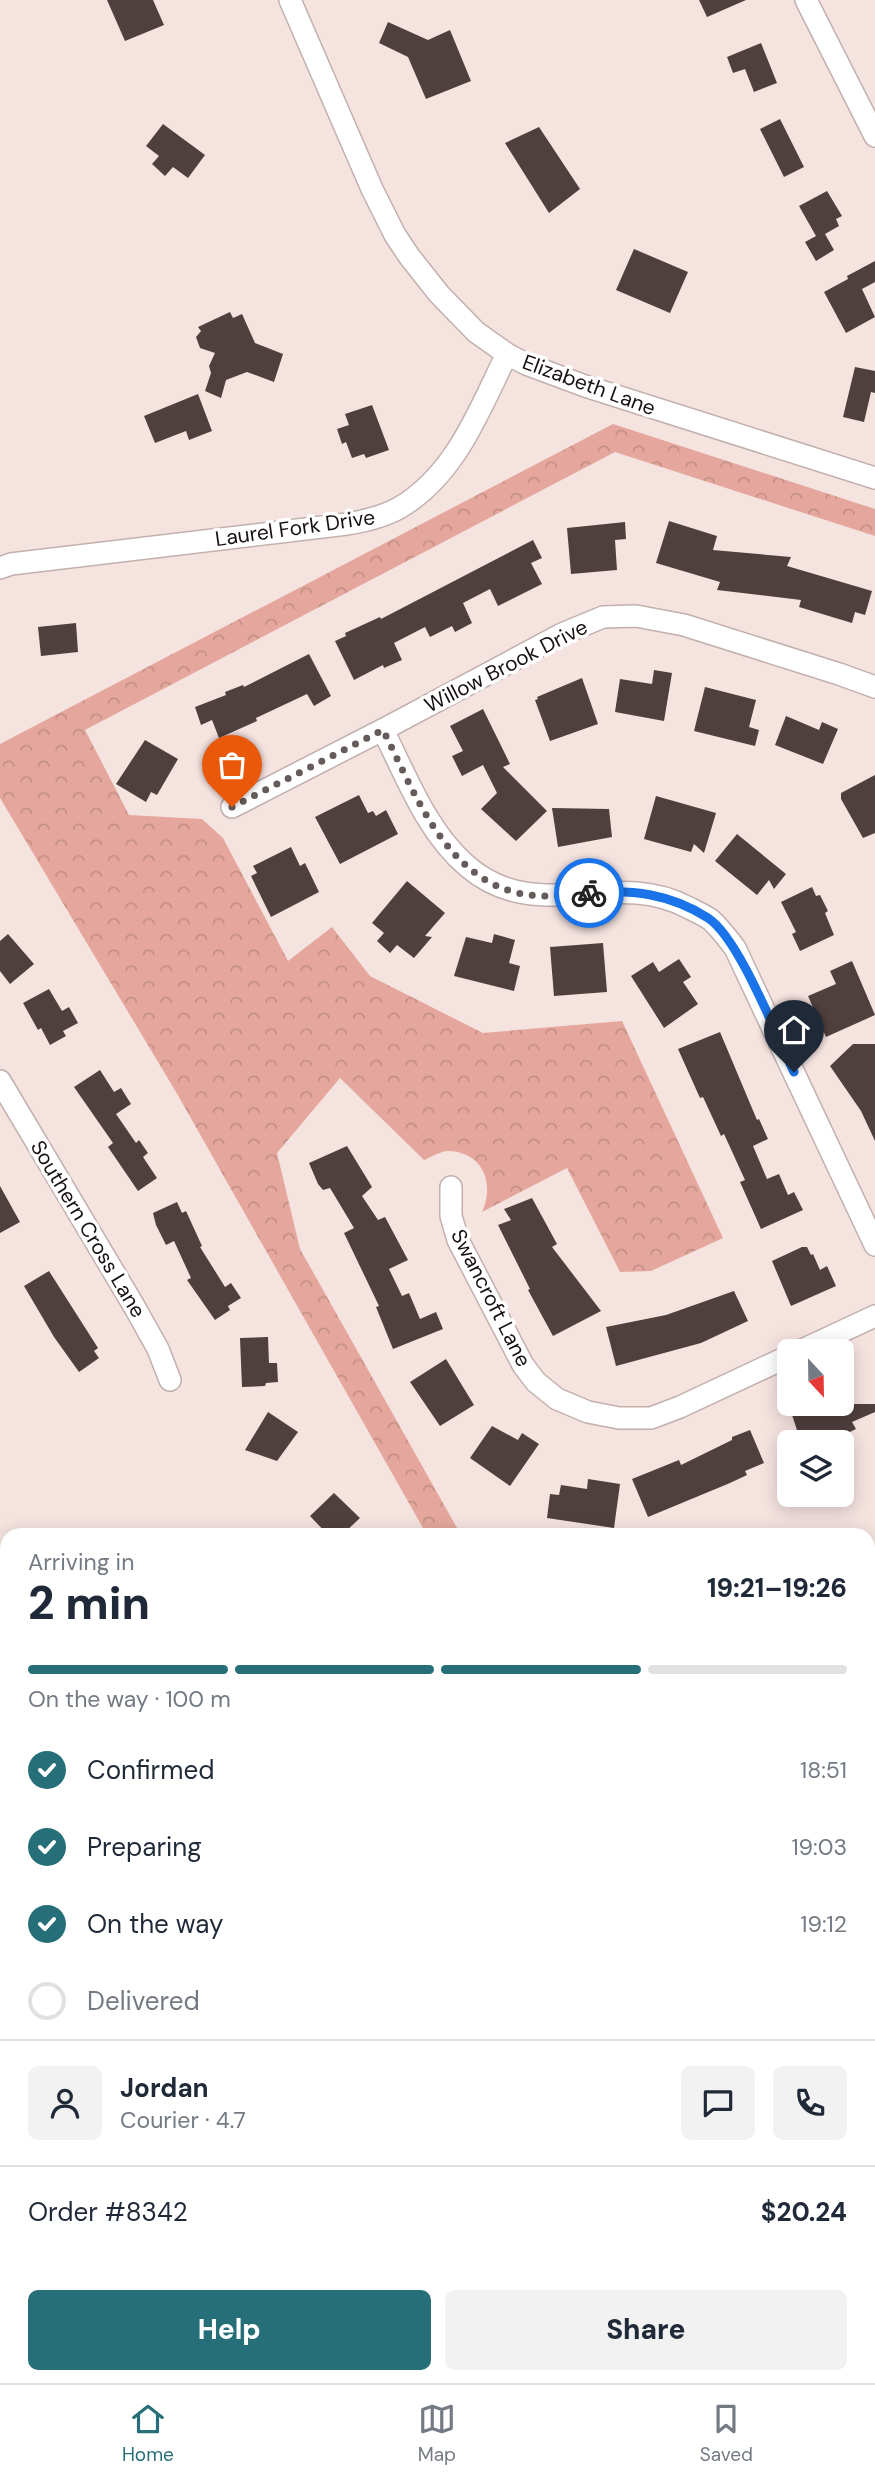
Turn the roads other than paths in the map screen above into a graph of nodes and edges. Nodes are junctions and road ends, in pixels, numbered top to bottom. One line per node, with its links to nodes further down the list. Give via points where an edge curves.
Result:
1 (290, 0): 4 (street, Elizabeth Lane, via 395,235 439,294 476,332)
2 (806, 0): 3 (street)
3 (875, 136)
4 (507, 354): 5 (street, Elizabeth Lane, via 652,409); 6 (street, Laurel Fork Drive, via 447,466 400,508 347,524)
5 (875, 478)
6 (0, 568)
7 (875, 687): 8 (street, Willow Brook Drive, via 684,625 636,616 603,617 562,634)
8 (383, 730): 9 (street, Willow Brook Drive); 12 (street, via 440,836 467,866 491,882 535,896 651,893 709,918 735,948)
9 (232, 807)
10 (0, 1081): 16 (street, Southern Cross Lane, via 134,1306)
11 (451, 1187): 15 (street, Swancroft Lane, via 451,1216 458,1240 523,1365 556,1399 588,1412 650,1418)
12 (875, 1245)
13 (875, 1316): 14 (street)
14 (826, 1339)
15 (777, 1362)
16 (170, 1380)

